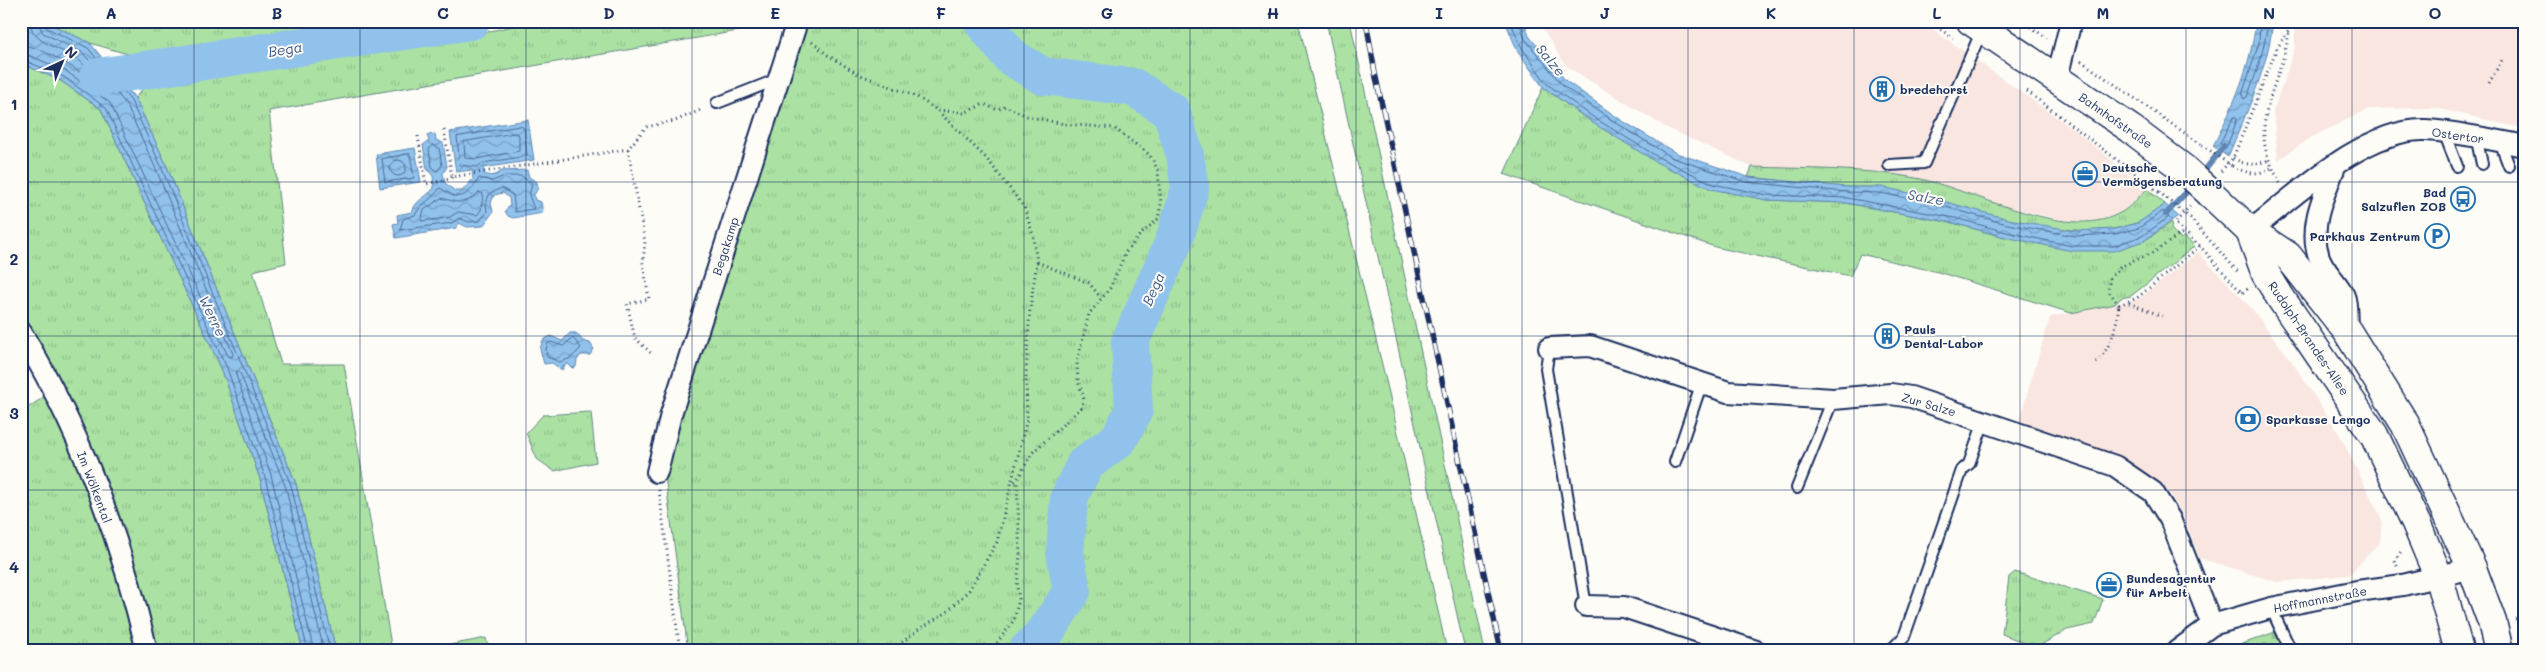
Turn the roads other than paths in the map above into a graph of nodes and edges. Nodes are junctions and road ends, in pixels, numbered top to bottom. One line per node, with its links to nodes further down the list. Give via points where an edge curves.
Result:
1 (2071, 21): 4 (street)
2 (795, 25): 5 (street, Begakamp)
3 (1976, 34): 4 (main road, Bahnhofstraße); 13 (lane, via 1924,163)
4 (2056, 78): 16 (main road, Bahnhofstraße, bridge, via 2184,169)
5 (778, 79): 6 (lane); 24 (street, Begakamp, via 671,414)
6 (717, 103)
7 (2444, 132): 8 (street, Ostertor); 11 (street, Ostertor, via 2399,133); 14 (lane)
8 (2476, 136): 9 (street, Ostertor); 12 (lane)
9 (2500, 142): 10 (street, Ostertor); 15 (lane)
10 (2525, 146)
11 (2337, 162): 16 (street, Ostertor); 17 (street, via 2317,213 2317,243 2318,256 2326,272 2344,297)
12 (2482, 164)
13 (1889, 165)
14 (2458, 166)
15 (2509, 166)
16 (2250, 231): 17 (main road, via 2288,256); 27 (main road, Rudolph-Brandes-Allee, via 2266,274 2374,435)
17 (2347, 331): 26 (main road, via 2405,424)
18 (21, 332): 31 (street, Im Wölkental, via 52,383 96,484 133,588)
19 (1549, 348): 20 (street, Zur Salze, via 1590,346); 28 (lane, via 1546,369)
20 (1701, 385): 21 (street, Zur Salze, via 1728,392); 23 (lane)
21 (1833, 399): 22 (street, Zur Salze, via 1891,394 1911,397); 25 (lane)
22 (1984, 421): 30 (street, Zur Salze, via 2115,466 2153,492 2170,519); 33 (lane, via 1969,464 1962,470 1904,636)
23 (1675, 462)
24 (657, 472)
25 (1797, 488)
26 (2472, 568): 27 (street, Hoffmannstraße); 37 (main road)
27 (2439, 578): 29 (street, Hoffmannstraße); 36 (main road, Rudolph-Brandes-Allee)
28 (1586, 606): 32 (street, via 1624,607)
29 (2272, 608): 30 (street, Hoffmannstraße); 35 (lane)
30 (2212, 625): 34 (street, Hoffmannstraße)
31 (147, 651)
32 (1756, 651)
33 (1890, 651)
34 (2177, 651)
35 (2291, 651)
36 (2459, 651)
37 (2499, 651)

